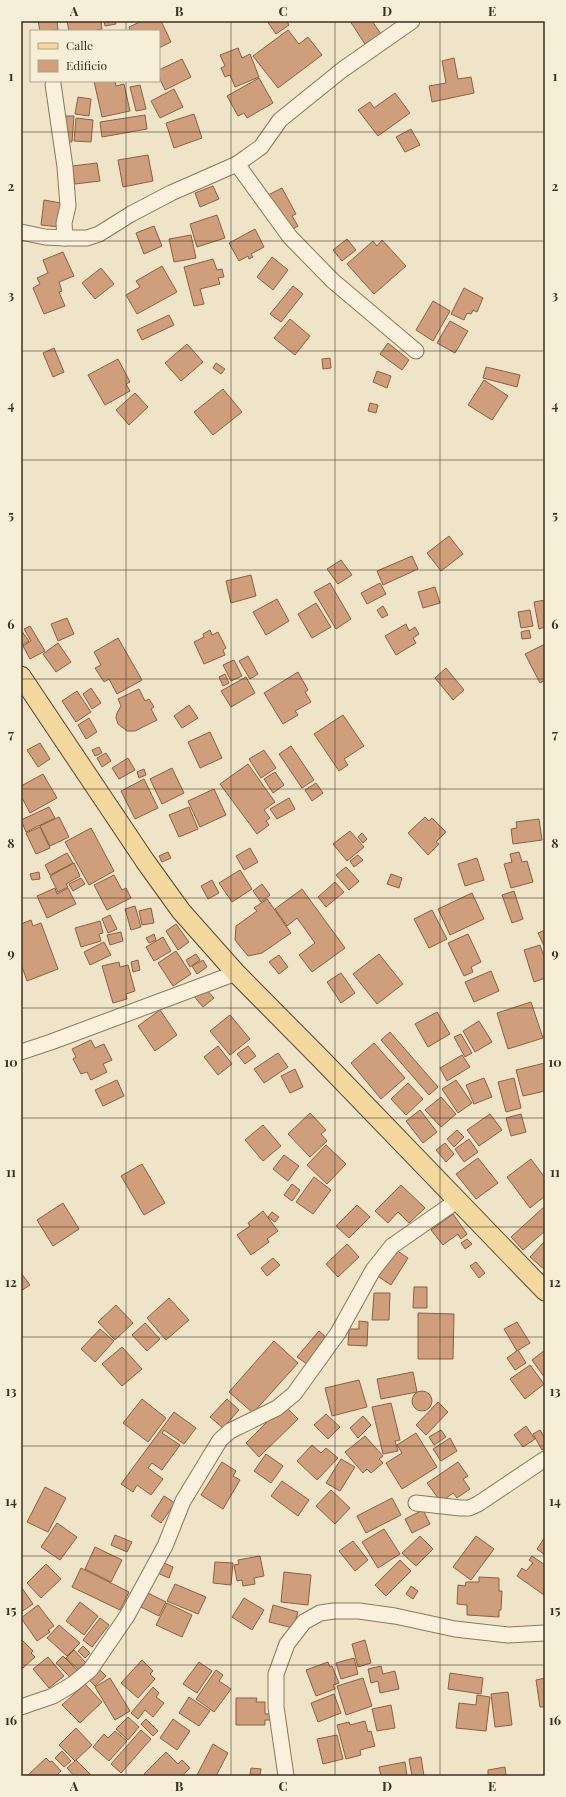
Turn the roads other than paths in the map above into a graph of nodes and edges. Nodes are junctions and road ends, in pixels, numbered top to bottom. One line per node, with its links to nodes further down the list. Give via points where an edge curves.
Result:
1 (412, 21): 3 (street, via 342,70 280,120 261,148)
2 (53, 84): 5 (street, via 65,167 68,206 64,223)
3 (237, 164): 5 (street, via 171,193 99,234 87,238); 6 (street, via 290,237 333,281)
4 (21, 232): 5 (street)
5 (65, 238)
6 (416, 351)
7 (21, 676): 8 (main road, via 172,899)
8 (236, 973): 9 (street); 10 (main road)
9 (21, 1052)
10 (458, 1200): 11 (main road); 15 (street, via 392,1246 373,1270 338,1333 294,1394 277,1408 237,1427 220,1440 183,1501 165,1546 127,1616 90,1670 53,1696)
11 (545, 1291)
12 (545, 1459): 13 (street, via 469,1508)
13 (416, 1503)
14 (545, 1633): 16 (street, via 508,1635 455,1629 359,1611 320,1613 304,1622 287,1644 276,1674 276,1707)
15 (21, 1707)
16 (286, 1776)

